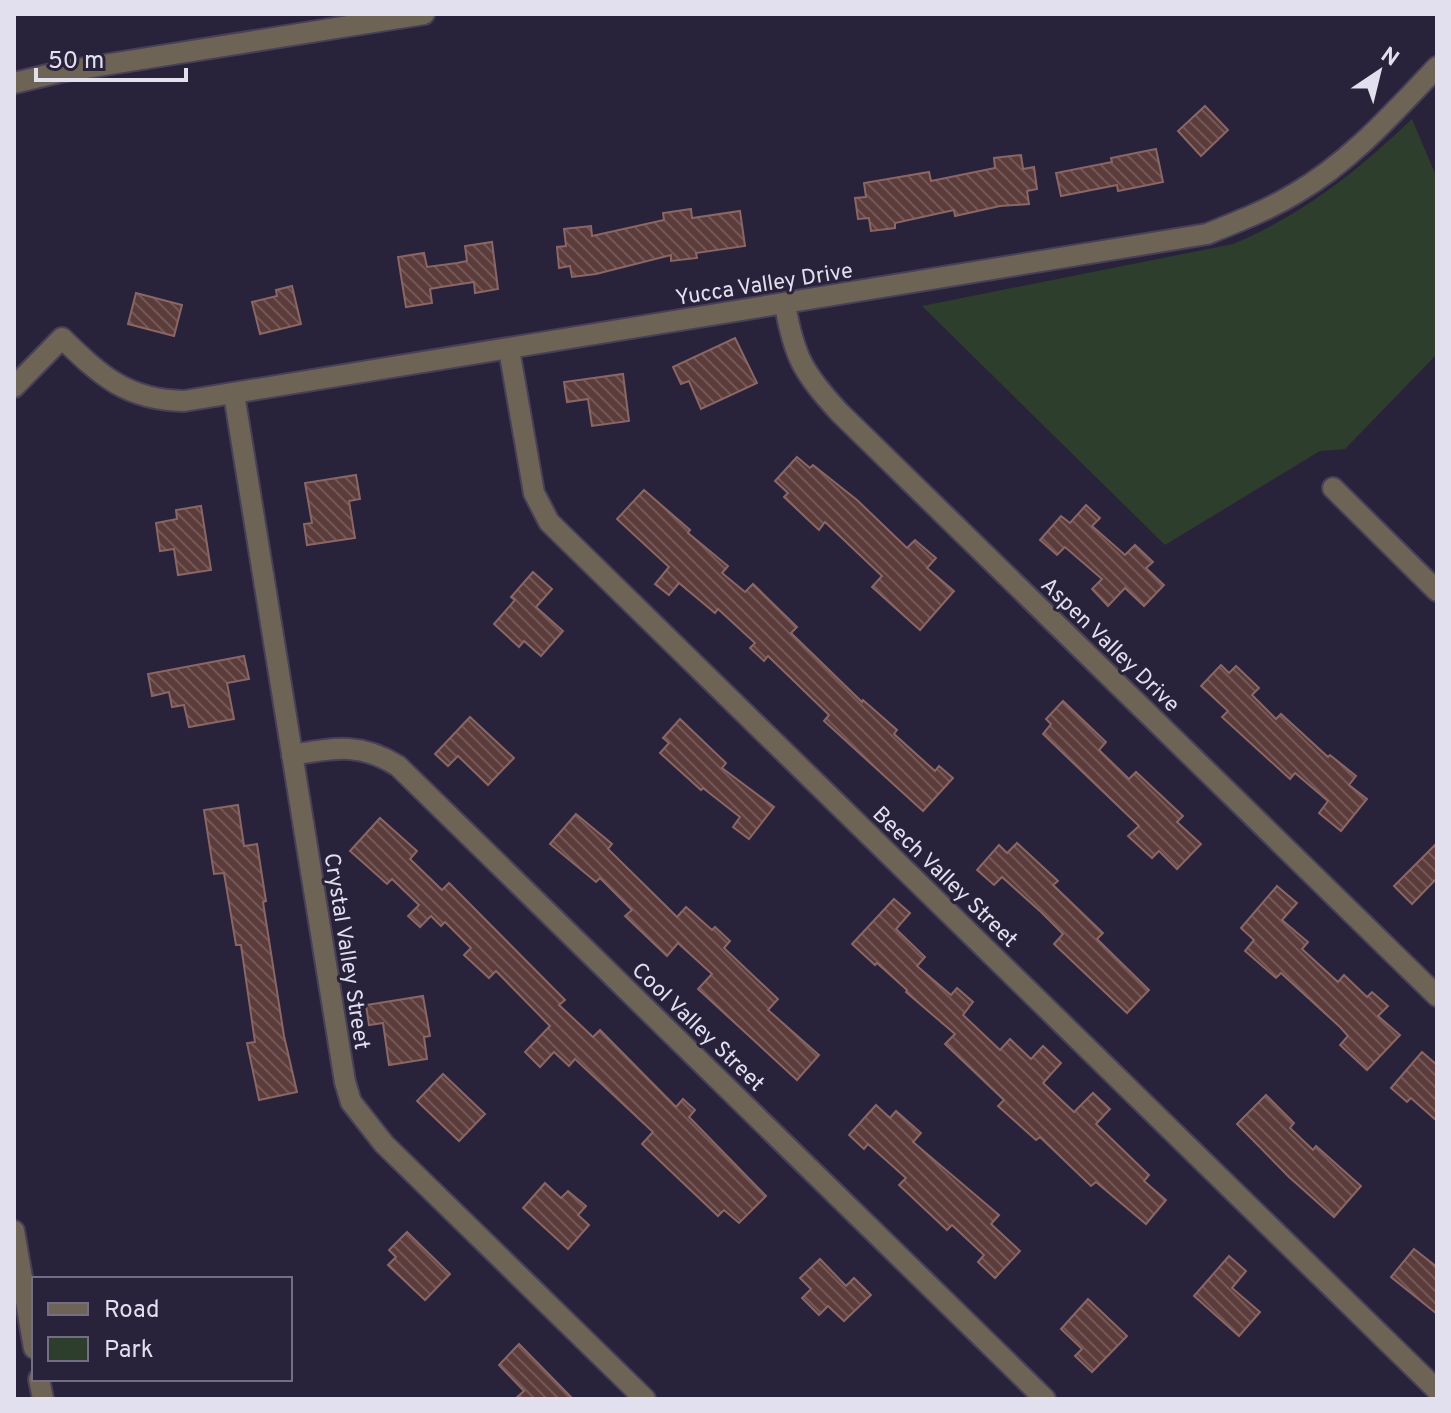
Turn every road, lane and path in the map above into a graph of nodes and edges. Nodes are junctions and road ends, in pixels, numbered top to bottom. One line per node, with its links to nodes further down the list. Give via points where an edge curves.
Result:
1 (424, 14): 3 (street)
2 (1437, 67): 4 (street, Yucca Valley Drive, via 1341,162 1296,193 1207,234)
3 (14, 83)
4 (785, 305): 5 (street, Yucca Valley Drive); 11 (street, Aspen Valley Drive, via 792,343 820,392)
5 (509, 349): 7 (street, Yucca Valley Drive); 14 (street, Beech Valley Street, via 534,493 549,522)
6 (14, 387): 7 (street, Yucca Valley Drive, via 62,338 95,370 138,395 184,401)
7 (234, 394): 10 (street, Crystal Valley Street)
8 (1333, 488): 9 (street)
9 (1437, 591)
10 (292, 755): 15 (street, Crystal Valley Street, via 351,1102 384,1144); 16 (street, Cool Valley Street, via 348,747 398,766)
11 (1437, 996)
12 (14, 1231): 13 (street)
13 (32, 1336)
14 (1437, 1390)
15 (645, 1399)
16 (1045, 1399)

